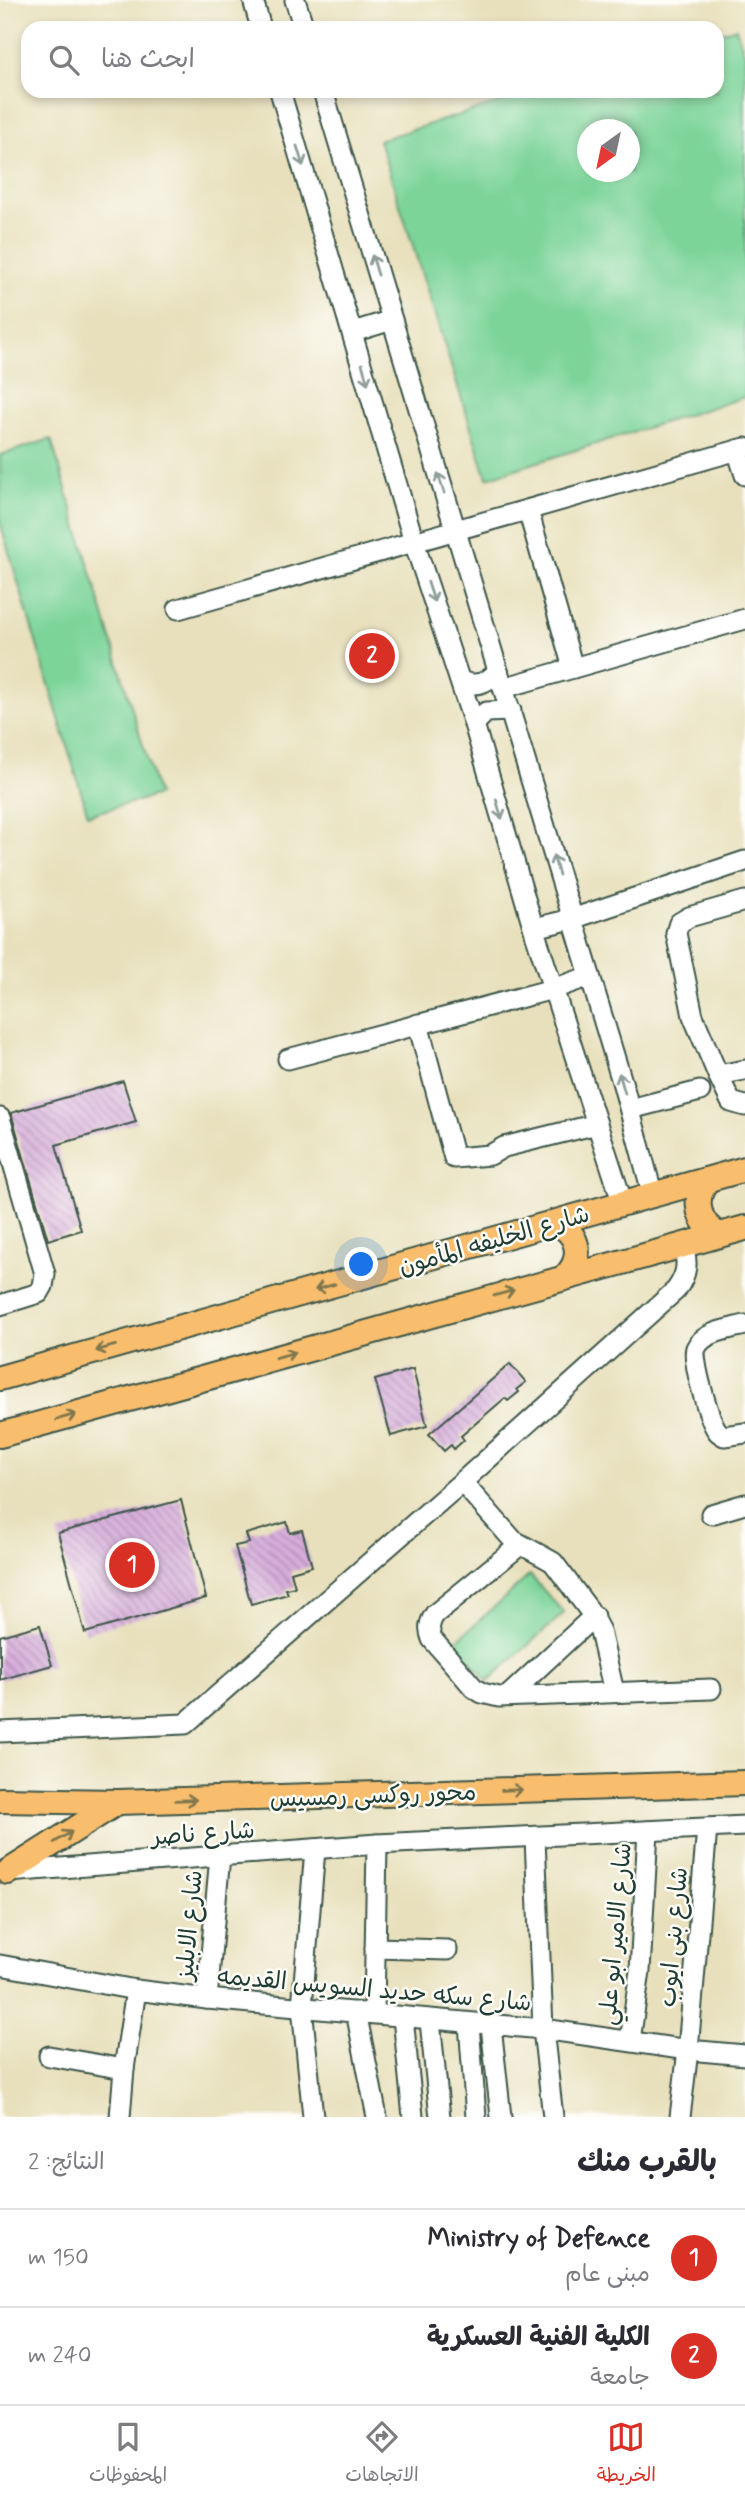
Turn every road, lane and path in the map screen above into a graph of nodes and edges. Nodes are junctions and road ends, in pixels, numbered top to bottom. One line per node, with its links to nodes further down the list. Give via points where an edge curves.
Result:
1 (253, 0): 3 (street)
2 (295, 0): 4 (street)
3 (259, 21)
4 (301, 21)
5 (282, 98): 8 (street, one-way to 8)
6 (325, 98): 7 (street, one-way to 6)
7 (392, 320): 8 (street); 12 (street, one-way to 7)
8 (353, 332): 13 (street, one-way to 13)
9 (741, 449): 10 (street); 11 (street)
10 (745, 475)
11 (528, 510): 12 (street); 16 (street)
12 (455, 531): 13 (street); 17 (street)
13 (414, 542): 14 (street); 18 (street, one-way to 18)
14 (178, 609)
15 (745, 619): 16 (street)
16 (573, 668): 17 (street)
17 (500, 679): 18 (street, via 474,685); 19 (street)
18 (460, 681): 20 (street)
19 (511, 711): 20 (street, via 486,712); 23 (street, one-way to 19)
20 (474, 724): 24 (street, one-way to 24)
21 (745, 861): 23 (street)
22 (745, 901): 30 (street, via 689,917 677,928 693,1017)
23 (572, 919): 24 (street); 25 (street)
24 (534, 928): 26 (street)
25 (590, 976): 26 (street); 33 (street, one-way to 25)
26 (553, 989): 27 (street); 35 (street)
27 (418, 1024): 28 (street); 35 (street, via 454,1158 490,1155 504,1147)
28 (288, 1059)
29 (745, 1070): 30 (street)
30 (718, 1075): 32 (street, via 731,1102)
31 (700, 1091): 33 (street)
32 (745, 1106)
33 (629, 1110): 38 (street)
34 (0, 1118): 45 (street, via 45,1274 39,1293)
35 (597, 1124): 39 (street)
36 (745, 1169): 37 (main road, شارع الخليفه المأمون)
37 (707, 1180): 38 (main road, شارع الخليفه المأمون); 42 (main road, via 700,1193 700,1214)
38 (653, 1196): 39 (main road, شارع الخليفه المأمون)
39 (623, 1204): 40 (main road, شارع الخليفه المأمون)
40 (555, 1223): 44 (main road, via 568,1230 576,1242 575,1264); 47 (main road, شارع الخليفه المأمون, one-way to 47)
41 (745, 1228): 42 (main road)
42 (719, 1235): 43 (main road)
43 (682, 1245): 44 (main road); 50 (street, via 687,1264 676,1290)
44 (566, 1276): 49 (main road, one-way to 44)
45 (0, 1304)
46 (745, 1325): 48 (street, via 702,1340 694,1360 718,1433)
47 (0, 1378)
48 (745, 1433)
49 (0, 1435)
50 (462, 1482): 53 (street); 58 (street, via 185,1724)
51 (745, 1504): 52 (street)
52 (711, 1514)
53 (520, 1545): 54 (street, via 552,1562); 57 (street, via 435,1615 429,1631 474,1688)
54 (594, 1616): 56 (street); 57 (street)
55 (711, 1689): 56 (street)
56 (614, 1692): 57 (street)
57 (508, 1696)
58 (0, 1732)
59 (745, 1783): 61 (main road, محور روكسى رمسيس, one-way to 59)
60 (0, 1800): 61 (main road, محور روكسى رمسيس)
61 (118, 1802): 69 (main road, one-way to 61)
62 (745, 1826): 63 (street, شارع ناصر)
63 (707, 1828): 64 (street, شارع ناصر); 83 (street, شارع بنى ايوب)
64 (648, 1831): 65 (street, شارع ناصر); 82 (street, شارع الامير ابو علي, via 640,1971)
65 (536, 1838): 66 (street, شارع ناصر); 81 (street)
66 (377, 1844): 67 (street, شارع ناصر); 70 (street)
67 (314, 1849): 68 (street, شارع ناصر); 75 (street)
68 (220, 1856): 69 (street, شارع ناصر); 74 (street, شارع الابليز)
69 (3, 1875)
70 (375, 1948): 71 (street); 76 (street)
71 (447, 1950)
72 (0, 1965): 73 (street, شارع سكه حديد السويس القديمه)
73 (136, 1990): 74 (street, شارع سكه حديد السويس القديمه); 86 (street)
74 (207, 1999): 75 (street, شارع سكه حديد السويس القديمه)
75 (302, 2007): 76 (street, شارع سكه حديد السويس القديمه); 88 (street)
76 (365, 2012): 77 (street, شارع سكه حديد السويس القديمه); 89 (street)
77 (403, 2017): 78 (street, شارع سكه حديد السويس القديمه); 90 (street)
78 (430, 2021): 79 (street, شارع سكه حديد السويس القديمه); 91 (street)
79 (469, 2024): 80 (street, شارع سكه حديد السويس القديمه); 92 (street)
80 (491, 2026): 81 (street, شارع سكه حديد السويس القديمه); 93 (street)
81 (543, 2029): 82 (street, شارع سكه حديد السويس القديمه); 94 (street)
82 (630, 2042): 83 (street, شارع سكه حديد السويس القديمه)
83 (688, 2050): 84 (street, شارع سكه حديد السويس القديمه); 95 (street, شارع بنى ايوب)
84 (745, 2055)
85 (49, 2056): 86 (street)
86 (124, 2069): 87 (street)
87 (120, 2117)
88 (313, 2117)
89 (377, 2117)
90 (413, 2117)
91 (440, 2117)
92 (476, 2117)
93 (501, 2117)
94 (552, 2117)
95 (680, 2117)

